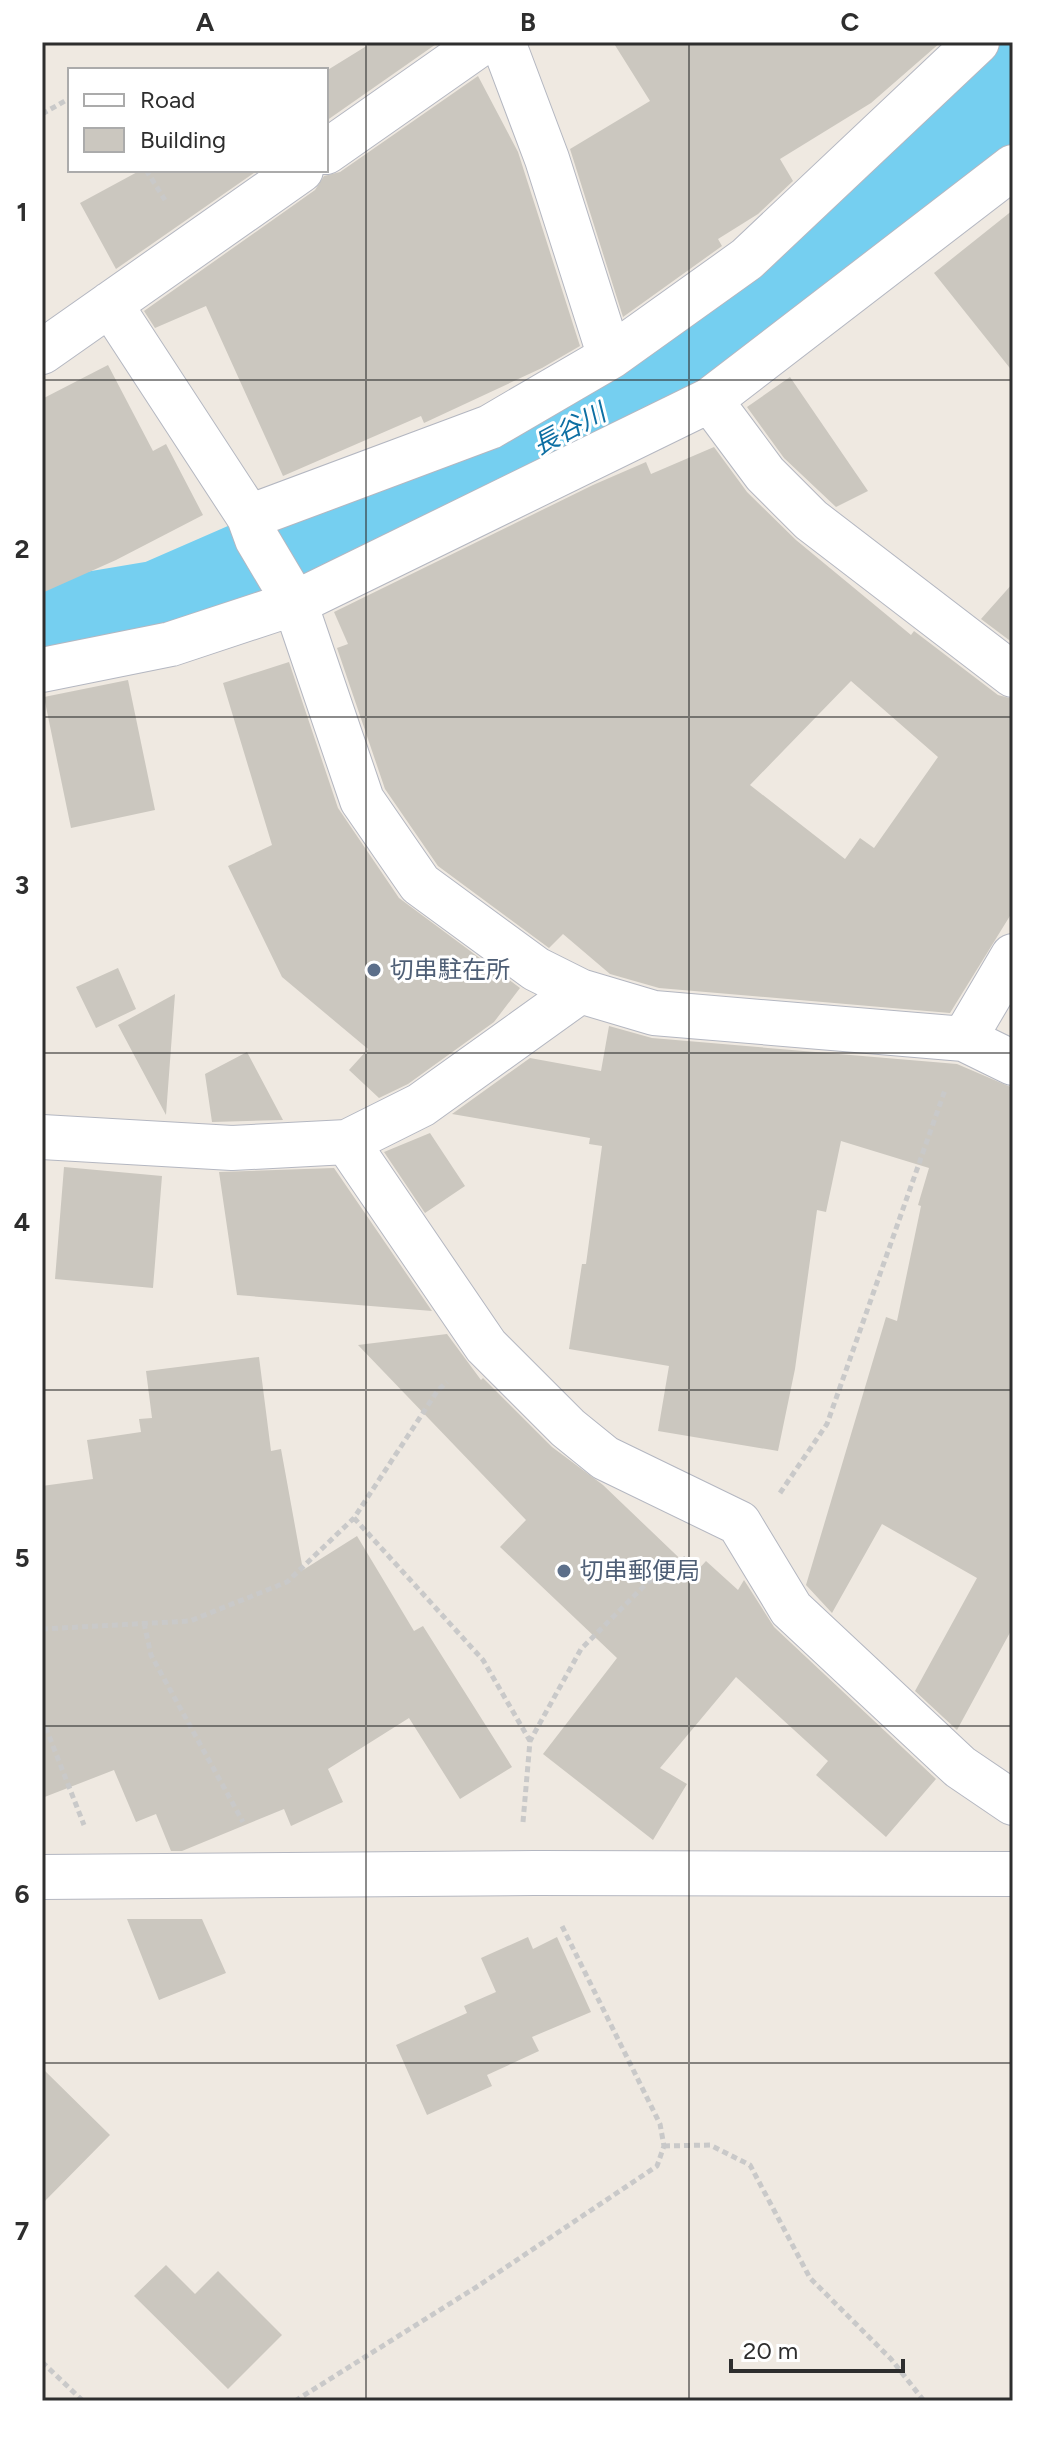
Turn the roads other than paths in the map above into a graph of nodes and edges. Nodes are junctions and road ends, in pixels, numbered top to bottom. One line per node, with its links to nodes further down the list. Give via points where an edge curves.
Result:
1 (483, 42): 4 (street)
2 (503, 42): 9 (street, via 547,159)
3 (977, 42): 9 (street, via 747,259)
4 (328, 151)
5 (1013, 167): 10 (street)
6 (298, 172): 7 (street)
7 (110, 304): 8 (street); 11 (street)
8 (42, 352)
9 (610, 357): 11 (street, via 490,427)
10 (710, 400): 12 (street); 14 (street, via 765,474 811,520)
11 (253, 528): 12 (street)
12 (288, 594): 13 (street, via 171,644); 16 (street, via 362,800 420,884 536,969)
13 (42, 670)
14 (1013, 675)
15 (1013, 956): 17 (street)
16 (580, 991): 17 (street, via 654,1013); 20 (street, via 421,1105)
17 (964, 1039): 18 (street)
18 (1013, 1063)
19 (42, 1137): 20 (street, via 232,1148)
20 (347, 1142): 21 (street, via 486,1346 568,1428 605,1458 739,1523 791,1609 960,1767)
21 (1013, 1803)
22 (1013, 1874): 23 (street)
23 (42, 1877)

